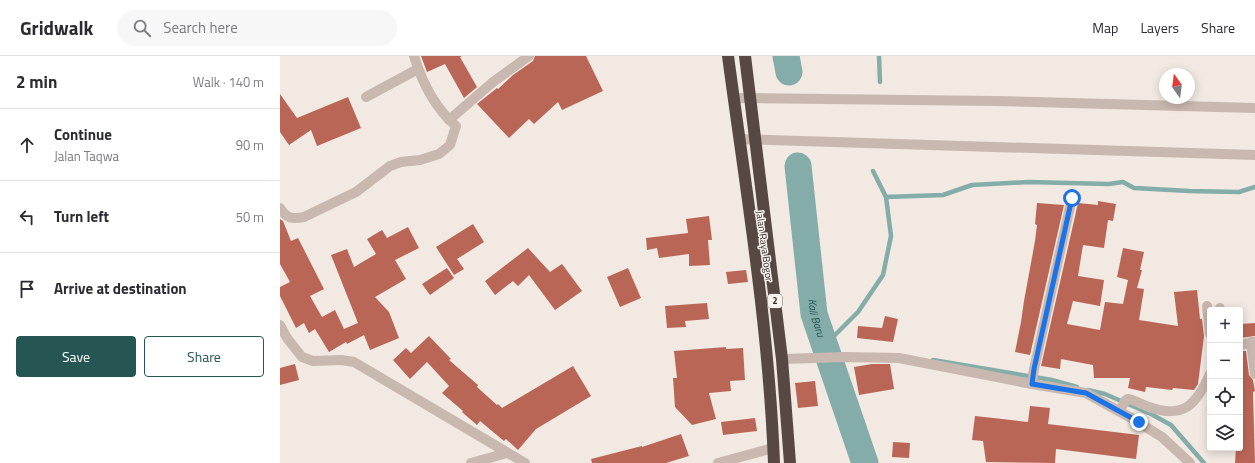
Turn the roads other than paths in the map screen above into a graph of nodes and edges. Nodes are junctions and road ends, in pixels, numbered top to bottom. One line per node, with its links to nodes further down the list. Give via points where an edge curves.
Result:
1 (414, 56): 5 (street)
2 (529, 56): 10 (street, via 493,82)
3 (728, 56): 7 (highway, Jalan Raya Bogor / 2)
4 (745, 56): 8 (highway, Jalan Raya Bogor / 2)
5 (418, 69): 6 (street); 10 (street, via 431,97)
6 (366, 97)
7 (733, 98): 8 (street); 11 (highway, Jalan Raya Bogor / 2)
8 (750, 98): 9 (street); 12 (highway, Jalan Raya Bogor / 2)
9 (1255, 108)
10 (453, 123): 15 (street, via 450,145 439,154 390,166 356,192 316,212 294,218 286,216)
11 (739, 139): 12 (street); 24 (highway, Jalan Raya Bogor / 2, via 761,305)
12 (755, 139): 13 (street); 19 (highway, Jalan Raya Bogor / 2)
13 (1255, 155)
14 (1072, 198): 21 (street)
15 (280, 208)
16 (280, 325): 25 (street, via 302,357 313,361 354,362)
17 (1253, 342): 18 (street); 20 (street)
18 (1243, 344)
19 (782, 359): 21 (street, via 899,358); 30 (highway, Jalan Raya Bogor / 2)
20 (1255, 374)
21 (1033, 377): 23 (street)
22 (1208, 379): 23 (street, via 1194,402 1182,410 1149,407 1131,399)
23 (1122, 406): 31 (street)
24 (773, 448): 28 (street); 29 (highway, Jalan Raya Bogor / 2)
25 (507, 453): 26 (street); 27 (street)
26 (471, 463)
27 (525, 463)
28 (718, 463)
29 (774, 463)
30 (790, 463)
31 (1190, 463)

